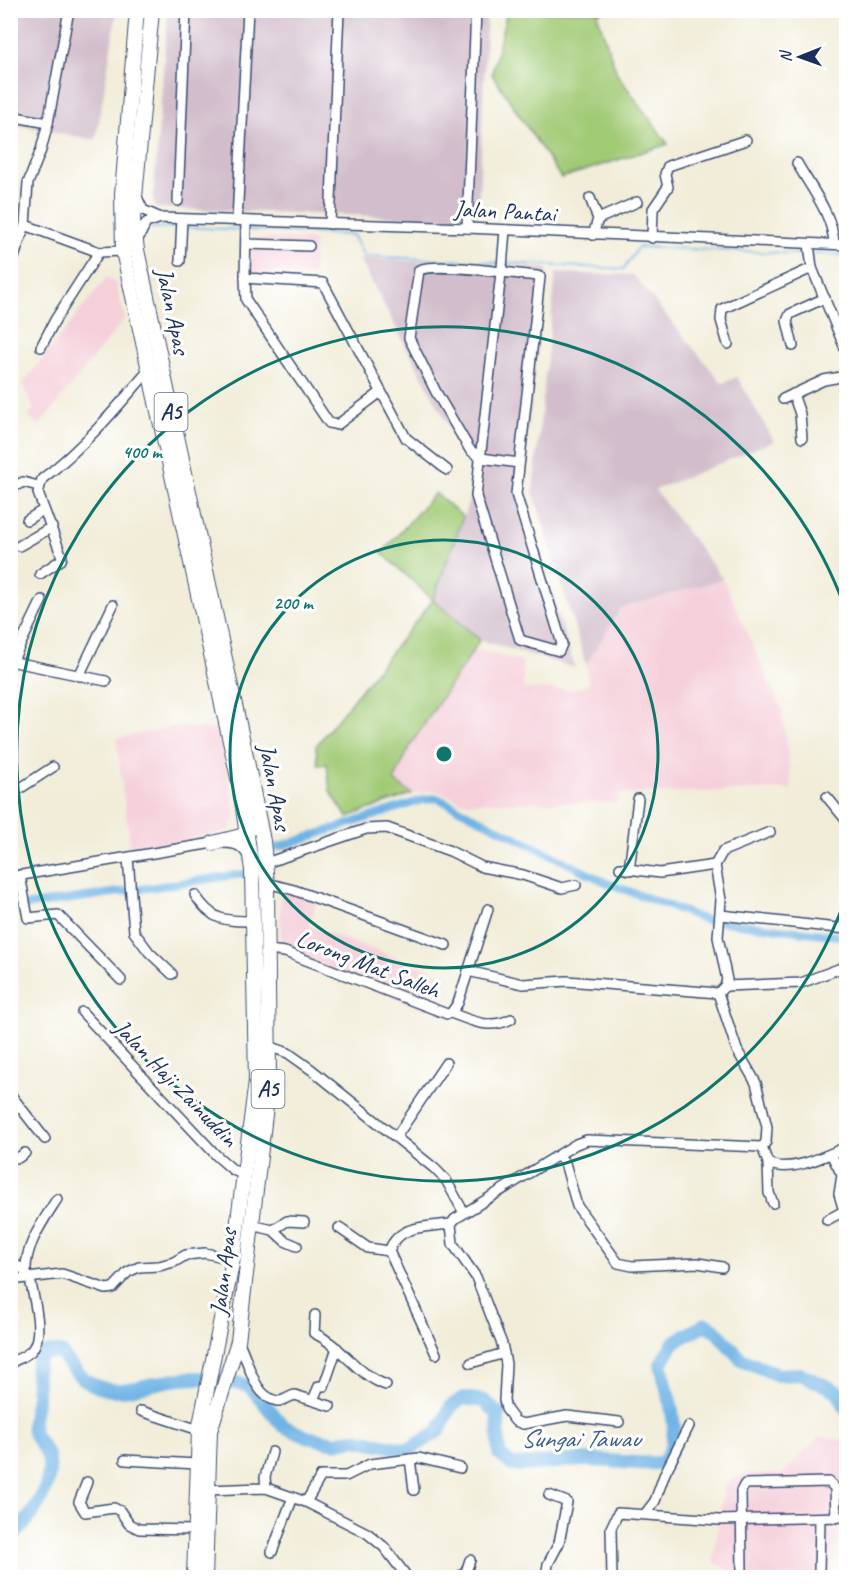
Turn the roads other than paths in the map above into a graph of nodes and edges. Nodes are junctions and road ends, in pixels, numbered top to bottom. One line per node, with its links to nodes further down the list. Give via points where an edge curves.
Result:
1 (69, 10): 11 (street)
2 (137, 10): 9 (highway, Jalan Apas / A5)
3 (145, 10): 9 (highway)
4 (152, 10): 14 (highway, Jalan Apas / A5)
5 (186, 10): 16 (street)
6 (248, 10): 20 (street)
7 (339, 10): 21 (street)
8 (476, 10): 24 (street)
9 (132, 73): 33 (highway, Jalan Apas / A5, via 122,194)
10 (10, 116): 11 (street)
11 (48, 123): 22 (street, via 28,183)
12 (746, 140): 27 (street, via 668,166 668,187 653,209)
13 (798, 163): 29 (street, via 826,215)
14 (135, 192): 18 (street, via 143,210); 33 (highway, Jalan Apas / A5)
15 (590, 198): 19 (street)
16 (178, 201)
17 (638, 202): 19 (street)
18 (161, 218): 23 (street, Jalan Pantai); 33 (street, via 141,228)
19 (598, 219): 26 (street)
20 (243, 222): 21 (street, Jalan Pantai); 23 (street, Jalan Pantai); 28 (street)
21 (330, 224): 24 (street, Jalan Pantai)
22 (25, 225): 34 (street); 37 (street)
23 (181, 226): 35 (street)
24 (467, 228): 25 (street, Jalan Pantai)
25 (505, 230): 26 (street, Jalan Pantai); 38 (street)
26 (594, 235): 27 (street, Jalan Pantai)
27 (652, 238): 32 (street, Jalan Pantai)
28 (246, 240): 31 (street); 39 (street)
29 (834, 244): 30 (street, Jalan Pantai); 32 (street, Jalan Pantai)
30 (846, 245)
31 (309, 246)
32 (809, 246): 36 (street)
33 (130, 250): 34 (street); 45 (highway, Jalan Apas / A5); 71 (highway, Jalan Apas / A5)
34 (99, 252): 43 (street)
35 (180, 261)
36 (811, 264): 40 (street); 41 (street, via 722,309)
37 (10, 269)
38 (502, 270): 51 (street); 51 (street, via 419,270 409,330 413,346 461,436); 52 (street, via 540,277)
39 (245, 278): 47 (street, via 323,283); 47 (street, via 246,300 328,423 337,425)
40 (825, 298): 42 (street, via 790,314 787,321); 44 (street)
41 (728, 344)
42 (793, 346)
43 (41, 347)
44 (846, 351)
45 (149, 370): 54 (street, via 103,424); 67 (highway, Jalan Apas / A5)
46 (846, 376): 48 (street, via 824,380)
47 (381, 392): 53 (street, via 406,438)
48 (793, 394): 49 (street); 50 (street)
49 (783, 399)
50 (802, 438)
51 (481, 458): 52 (street); 52 (street, via 478,507 517,634 526,643 559,651 562,644 516,494)
52 (519, 463)
53 (447, 470)
54 (38, 486): 55 (street, via 23,482); 56 (street)
55 (10, 489)
56 (44, 510): 57 (street); 58 (street)
57 (27, 520)
58 (52, 527): 59 (street); 60 (street, via 61,560)
59 (20, 546)
60 (40, 574)
61 (42, 600): 63 (street)
62 (113, 605): 64 (street)
63 (11, 661): 64 (street)
64 (79, 676): 65 (street)
65 (106, 681)
66 (53, 767): 68 (street)
67 (240, 787): 73 (highway, Jalan Apas / A5); 75 (street, via 241,819 237,829)
68 (10, 795)
69 (827, 797): 72 (street)
70 (638, 799): 78 (street, via 625,869 660,873)
71 (257, 809): 73 (highway, via 254,825); 77 (highway, Jalan Apas / A5)
72 (846, 820)
73 (248, 832): 75 (highway); 79 (highway, Jalan Apas / A5)
74 (770, 832): 78 (street, via 723,851)
75 (206, 844): 76 (street); 79 (street, via 236,843 243,847)
76 (128, 858): 80 (street); 93 (street, via 134,932)
77 (266, 863): 81 (highway, Jalan Apas / A5); 82 (street, via 366,829 387,828 482,867 562,888)
78 (715, 865): 86 (street)
79 (252, 870): 87 (highway, Jalan Apas / A5)
80 (15, 876): 94 (street, via 28,918 58,915)
81 (267, 883): 89 (street); 90 (highway, Jalan Apas / A5)
82 (576, 885)
83 (195, 895): 87 (street, via 205,911 219,918)
84 (488, 909): 92 (street, Lorong Mat Salleh)
85 (846, 915): 88 (street)
86 (721, 916): 88 (street); 95 (street, via 718,937 726,971)
87 (254, 921): 100 (highway, Jalan Apas / A5)
88 (844, 928)
89 (446, 945)
90 (268, 950): 96 (highway, Jalan Apas / A5); 98 (street, Lorong Mat Salleh, via 285,952 443,1014)
91 (841, 968): 95 (street, via 801,983)
92 (468, 971): 95 (street, via 523,984 567,981); 98 (street, Lorong Mat Salleh)
93 (172, 974)
94 (121, 980)
95 (722, 989): 106 (street, via 737,1050 756,1083 767,1127)
96 (269, 995): 100 (highway, via 263,992 260,996 260,1024); 101 (highway, Jalan Apas / A5)
97 (82, 1012): 114 (street, Jalan Haji Zainuddin, via 217,1156)
98 (451, 1013): 99 (street, via 491,1025)
99 (511, 1019)
100 (256, 1033): 114 (highway, Jalan Apas / A5, via 254,1106)
101 (271, 1047): 104 (street, via 304,1064); 121 (highway, Jalan Apas / A5)
102 (446, 1063): 104 (street)
103 (10, 1094): 105 (street)
104 (396, 1137): 117 (street, via 440,1174)
105 (45, 1139)
106 (762, 1147): 110 (street, via 597,1139 576,1144); 112 (street)
107 (846, 1147): 109 (street)
108 (25, 1153): 111 (street, via 18,1158)
109 (831, 1154): 112 (street, via 788,1166); 113 (street)
110 (559, 1155): 117 (street); 128 (street, via 577,1206 618,1263 698,1263)
111 (10, 1157)
112 (768, 1163): 116 (street)
113 (844, 1174): 118 (street, via 839,1194 844,1211)
114 (245, 1175): 126 (highway, Jalan Apas / A5)
115 (57, 1199): 129 (street, via 30,1250)
116 (773, 1203)
117 (464, 1213): 120 (street)
118 (827, 1220)
119 (304, 1222): 123 (street, via 287,1221)
120 (451, 1224): 125 (street, via 405,1231); 136 (street, via 453,1244 485,1294)
121 (251, 1225): 123 (street); 131 (highway, Jalan Apas / A5)
122 (339, 1228): 125 (street, via 374,1251)
123 (273, 1230): 124 (street)
124 (297, 1246)
125 (389, 1251): 137 (street)
126 (232, 1259): 129 (street, via 205,1253 186,1255 159,1266 139,1266 113,1288 106,1289 62,1274); 133 (highway, Jalan Apas / A5)
127 (10, 1262): 129 (street)
128 (722, 1267)
129 (28, 1275): 130 (street); 138 (street, via 36,1340 32,1350)
130 (10, 1280)
131 (243, 1291): 133 (highway, via 232,1321); 134 (highway, Jalan Apas / A5)
132 (315, 1315): 135 (street, via 314,1333)
133 (220, 1326): 141 (highway, Jalan Apas / A5)
134 (238, 1341): 141 (highway, Jalan Apas / A5, via 230,1366); 142 (street, via 259,1389 277,1401 295,1395)
135 (337, 1348): 140 (street, via 368,1377); 142 (street, via 324,1386 319,1386)
136 (504, 1353): 139 (street); 145 (street, via 504,1400 515,1421 532,1424 567,1416)
137 (436, 1354)
138 (10, 1363)
139 (471, 1364)
140 (386, 1385)
141 (214, 1392): 147 (highway, Jalan Apas / A5); 155 (highway, Jalan Apas / A5)
142 (313, 1400): 143 (street)
143 (330, 1406)
144 (141, 1411): 147 (street)
145 (619, 1422)
146 (689, 1426): 160 (street, via 655,1501)
147 (198, 1430): 151 (highway, Jalan Apas / A5)
148 (272, 1452): 154 (street)
149 (410, 1459): 152 (street, via 423,1458); 156 (street); 159 (street, via 370,1464 346,1476 321,1476)
150 (125, 1460): 151 (street)
151 (197, 1464): 163 (highway, Jalan Apas / A5)
152 (460, 1468)
153 (87, 1482): 163 (street, via 79,1502 85,1512 114,1508 139,1529)
154 (266, 1488): 155 (street); 158 (street)
155 (207, 1490): 163 (highway, via 201,1496); 167 (highway, Jalan Apas / A5)
156 (414, 1490)
157 (549, 1495): 170 (street, via 567,1502 559,1543)
158 (292, 1497): 159 (street); 164 (street)
159 (306, 1502): 168 (street, via 367,1533 384,1547)
160 (645, 1514): 162 (street); 171 (street, via 618,1514 613,1520)
161 (820, 1518): 162 (street); 162 (street, via 839,1518 832,1483 743,1485); 173 (street)
162 (741, 1519): 172 (street)
163 (195, 1523): 166 (highway, Jalan Apas / A5)
164 (272, 1552)
165 (470, 1560): 169 (street, via 466,1572)
166 (194, 1578)
167 (205, 1578)
168 (408, 1578)
169 (457, 1578)
170 (546, 1578)
171 (612, 1578)
172 (745, 1578)
173 (816, 1578)

